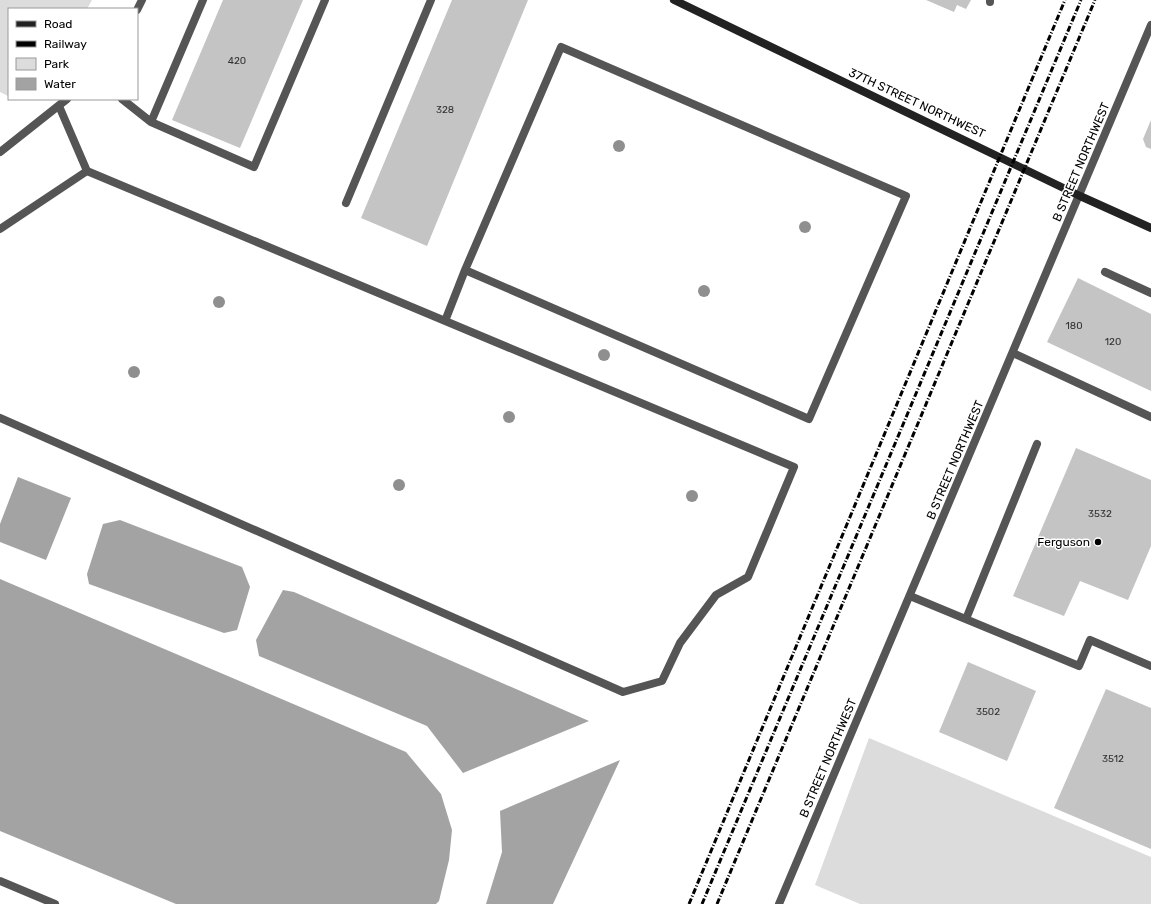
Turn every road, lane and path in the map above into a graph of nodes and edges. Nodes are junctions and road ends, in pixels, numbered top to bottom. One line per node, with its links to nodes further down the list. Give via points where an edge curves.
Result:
1 (203, 0): 9 (street)
2 (325, 0): 9 (street, via 254,167)
3 (431, 0): 13 (street)
4 (674, 0): 12 (main road, 37TH STREET NORTHWEST)
5 (1151, 24): 12 (street, B STREET NORTHWEST)
6 (66, 100): 8 (street)
7 (123, 100): 9 (street)
8 (59, 106): 10 (street); 11 (street)
9 (151, 122)
10 (0, 152)
11 (87, 171): 15 (street); 19 (street)
12 (1080, 196): 14 (main road, 37TH STREET NORTHWEST); 20 (street, B STREET NORTHWEST)
13 (346, 204)
14 (1151, 228)
15 (0, 229)
16 (465, 270): 16 (street, via 809,419 906,196 561,47); 19 (street)
17 (1105, 272): 18 (street)
18 (1151, 293)
19 (444, 321): 22 (street, via 794,467 748,577 716,595 680,643 662,681 623,692)
20 (1013, 353): 21 (street); 24 (street, B STREET NORTHWEST)
21 (1151, 417)
22 (0, 418)
23 (1037, 444): 25 (street)
24 (910, 596): 25 (street); 29 (street, B STREET NORTHWEST)
25 (966, 619): 26 (street, via 1079,666 1090,640)
26 (1151, 666)
27 (0, 882): 28 (street)
28 (55, 904)
29 (779, 904)

